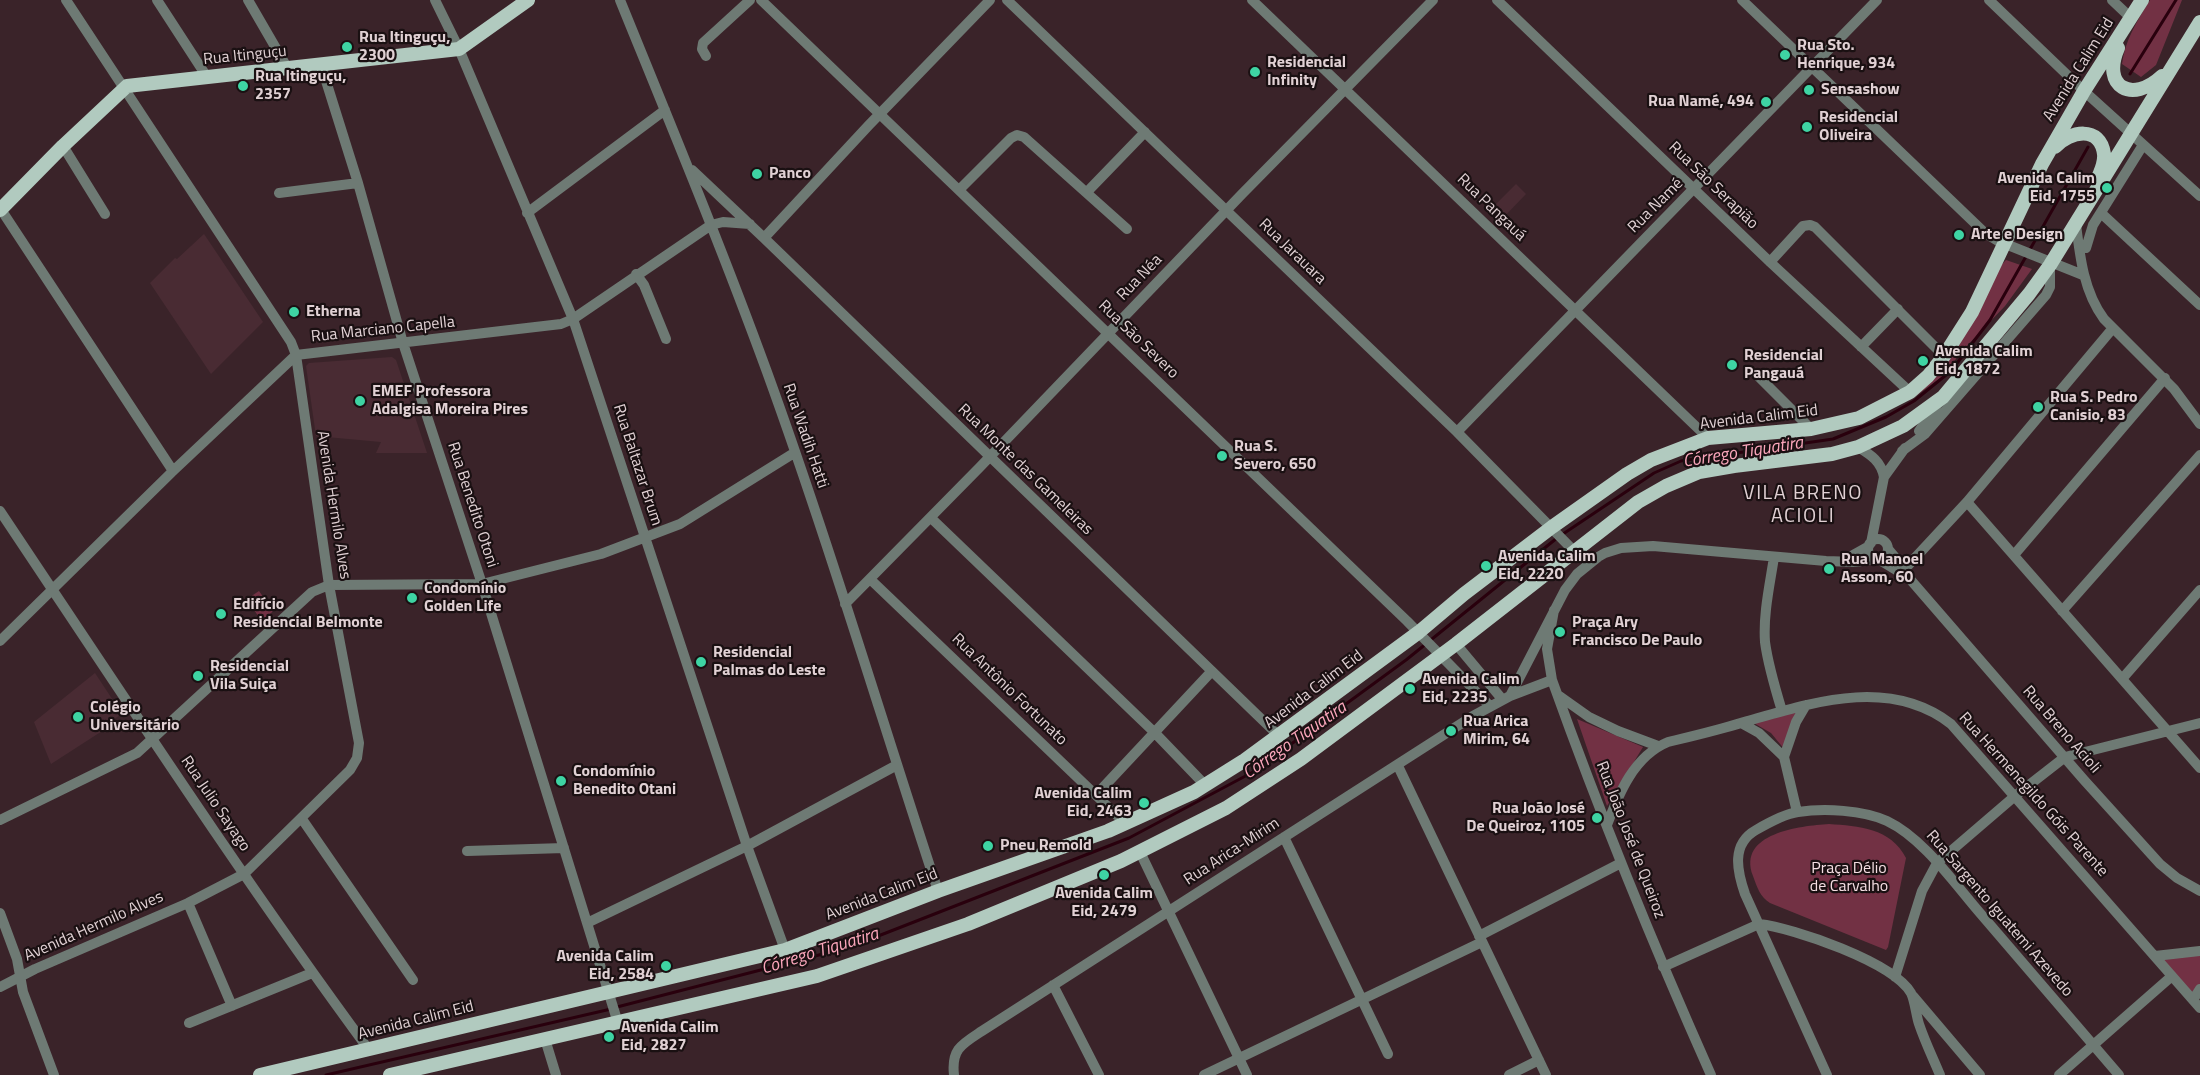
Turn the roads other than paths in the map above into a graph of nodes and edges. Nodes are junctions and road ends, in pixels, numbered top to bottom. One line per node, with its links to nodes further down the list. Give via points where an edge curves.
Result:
1 (66, 0): 28 (street, Avenida Hermilo Alves)
2 (157, 0): 27 (street)
3 (248, 0): 26 (street)
4 (435, 0): 21 (street, Rua Baltazar Brum)
5 (528, 0): 21 (main road, Rua Itinguçu)
6 (620, 0): 31 (street, Rua Wadih Hatti)
7 (750, 0): 22 (street, via 703,43)
8 (762, 0): 32 (street, Rua São Severo)
9 (990, 0): 32 (street)
10 (1007, 0): 33 (street, Rua Jarauara)
11 (1252, 0): 29 (street, Rua Pangauá)
12 (1433, 0): 29 (street, Rua Néa)
13 (1497, 0): 42 (street, Rua São Serapião)
14 (1742, 0): 25 (street)
15 (1877, 0): 25 (street, Rua Namé)
16 (1989, 0): 30 (street)
17 (2112, 0): 19 (street)
18 (2142, 0): 19 (main road, Avenida Calim Eid)
19 (2131, 18): 23 (main road, via 2112,66 2120,85 2129,90 2145,88); 30 (main road, Avenida Calim Eid)
20 (2200, 22): 23 (main road)
21 (459, 50): 24 (main road, Rua Itinguçu); 49 (street, Rua Baltazar Brum)
22 (706, 56)
23 (2175, 63): 34 (main road)
24 (321, 65): 26 (main road, Rua Itinguçu); 40 (street, Rua Benedito Otoni)
25 (1811, 68): 42 (street, Rua Namé); 57 (street, via 1985,233)
26 (288, 69): 27 (main road, Rua Itinguçu)
27 (207, 77): 28 (main road, Rua Itinguçu)
28 (123, 88): 36 (main road); 72 (street, Avenida Hermilo Alves)
29 (1345, 90): 48 (street, Rua Néa); 65 (street, Rua Pangauá)
30 (2084, 91): 34 (street); 37 (main road, Avenida Calim Eid)
31 (665, 110): 38 (street, Rua Wadih Hatti); 49 (street)
32 (880, 114): 41 (street, Rua São Severo); 56 (street)
33 (1145, 132): 43 (street); 48 (street, Rua Jarauara)
34 (2132, 134): 35 (street); 46 (main road)
35 (2143, 145): 45 (street); 50 (street)
36 (63, 146): 47 (main road); 51 (street)
37 (2042, 164): 46 (main road, via 2069,136 2080,133 2094,137 2104,160); 57 (main road, Avenida Calim Eid)
38 (688, 167): 52 (street, Rua Monte das Gameleiras); 54 (street, Rua Wadih Hatti)
39 (2200, 179): 45 (street)
40 (358, 183): 44 (street); 70 (street, Rua Benedito Otoni)
41 (960, 189): 43 (street, via 1017,135 1031,141); 68 (street, Rua São Severo)
42 (1694, 189): 59 (street, Rua São Serapião); 65 (street, Rua Namé)
43 (1087, 192): 55 (street)
44 (279, 193)
45 (2196, 193)
46 (2089, 202): 53 (main road)
47 (0, 209): 87 (street)
48 (1226, 210): 68 (street, Rua Néa); 80 (street, Rua Jarauara)
49 (527, 213): 66 (street, Rua Baltazar Brum)
50 (2101, 213): 58 (street); 63 (street)
51 (105, 214)
52 (750, 224): 54 (street); 56 (street, Rua Monte das Gameleiras)
53 (2076, 224): 60 (main road); 62 (street)
54 (711, 225): 61 (street, Rua Marciano Capella); 84 (street, Rua Wadih Hatti)
55 (1127, 229)
56 (764, 238): 86 (street, Rua Monte das Gameleiras)
57 (2009, 245): 60 (street); 73 (main road, Avenida Calim Eid)
58 (2086, 248)
59 (1770, 262): 64 (street, via 1803,226 1810,225); 71 (street, Rua São Serapião)
60 (2051, 263): 62 (street); 77 (main road); 83 (street, Rua Breno Acioli, via 2046,296 1925,434)
61 (636, 274): 66 (street, Rua Marciano Capella); 69 (street)
62 (2083, 274): 67 (street, via 2096,308)
63 (2200, 305)
64 (1898, 309): 71 (street); 73 (street)
65 (1574, 310): 80 (street, Rua Namé); 81 (street, Rua Pangauá)
66 (573, 319): 70 (street, Rua Marciano Capella, via 555,326); 94 (street, Rua Baltazar Brum)
67 (2113, 328): 75 (street); 89 (street)
68 (1108, 333): 86 (street, Rua Néa); 112 (street, Rua São Severo)
69 (666, 339)
70 (403, 344): 72 (street, Rua Marciano Capella); 104 (street, Rua Benedito Otoni)
71 (1861, 347): 76 (street, Rua São Serapião)
72 (296, 355): 87 (street, Rua Marciano Capella); 105 (street, Avenida Hermilo Alves)
73 (1944, 356): 76 (main road, Avenida Calim Eid)
74 (1755, 374): 79 (street)
75 (2165, 378): 78 (street); 98 (street)
76 (1910, 392): 79 (main road, Avenida Calim Eid, via 1860,418)
77 (1943, 397): 82 (main road, via 1903,426); 83 (street, Rua Breno Acioli)
78 (2200, 424)
79 (1811, 429): 81 (main road, Avenida Calim Eid)
80 (1456, 432): 93 (street, Rua Jarauara)
81 (1708, 438): 93 (main road, Avenida Calim Eid, via 1650,460)
82 (1858, 447): 88 (street, via 1875,459); 97 (main road, via 1684,477 1638,502)
83 (1902, 451): 88 (street, Rua Breno Acioli)
84 (794, 453): 94 (street, via 688,519); 108 (street, Rua Wadih Hatti)
85 (2200, 455): 111 (street)
86 (990, 457): 92 (street, Rua Néa); 116 (street, Rua Monte das Gameleiras)
87 (173, 471): 106 (street, Rua Marciano Capella)
88 (1884, 477): 91 (street, Rua Breno Acioli)
89 (1967, 502): 98 (street); 102 (street)
90 (0, 511): 106 (street, Rua Julio Sayago)
91 (1878, 511): 95 (street, Rua Breno Acioli); 96 (street, Rua Breno Acioli)
92 (931, 518): 103 (street, Rua Néa); 126 (street)
93 (1552, 527): 97 (street, Rua Jarauara); 112 (main road, Avenida Calim Eid, via 1464,594)
94 (646, 538): 104 (street, via 601,554); 145 (street, Rua Baltazar Brum)
95 (1870, 544): 96 (street, via 1878,540); 100 (street, via 1869,554); 101 (street)
96 (1886, 546): 100 (street, via 1885,556); 102 (street, Rua Breno Acioli)
97 (1574, 551): 114 (main road)
98 (2014, 555): 111 (street)
99 (1774, 557): 101 (street); 109 (street, via 1678,547 1621,548 1598,556 1577,574); 123 (street, via 1765,640)
100 (1876, 559): 101 (street); 102 (street, Rua Breno Acioli)
101 (1844, 560)
102 (1905, 573): 132 (street, Rua Breno Acioli)
103 (871, 580): 108 (street, Rua Néa); 137 (street, Rua Antônio Fortunato)
104 (482, 584): 105 (street); 146 (street, Rua Benedito Otoni)
105 (330, 585): 129 (street, via 312,592); 140 (street, Avenida Hermilo Alves, via 358,753 350,770)
106 (53, 591): 113 (street, Rua Marciano Capella); 129 (street, Rua Julio Sayago)
107 (2196, 594): 110 (street); 117 (street)
108 (845, 604): 133 (street, Rua Wadih Hatti)
109 (1554, 610): 118 (street, Rua João José de Queiroz, via 1547,649); 120 (street)
110 (2200, 610)
111 (2062, 611): 117 (street)
112 (1421, 635): 115 (street, Rua São Severo); 128 (main road, Avenida Calim Eid)
113 (0, 641)
114 (1456, 644): 115 (main road); 120 (street)
115 (1437, 651): 122 (street, Rua São Severo); 148 (main road, via 1270,780 1226,808)
116 (1211, 672): 126 (street); 128 (street, Rua Monte das Gameleiras)
117 (2122, 679): 127 (street)
118 (1552, 680): 119 (street, Rua João José de Queiroz); 120 (street, Rua Arica-Mirim)
119 (1558, 695): 130 (street, via 1588,717); 143 (street, Rua João José de Queiroz)
120 (1506, 698): 122 (street, Rua Arica-Mirim)
121 (1806, 705): 123 (street, Rua Hermenegildo Góis Parente); 131 (street); 138 (street, Rua Hermenegildo Góis Parente, via 1869,696 1927,708 1951,724)
122 (1490, 706): 134 (street, Rua Arica-Mirim)
123 (1782, 711): 124 (street, Rua Hermenegildo Góis Parente)
124 (1741, 723): 130 (street, Rua Hermenegildo Góis Parente); 131 (street)
125 (2200, 723): 127 (street)
126 (1155, 732): 136 (street); 137 (street)
127 (2168, 732): 132 (street); 135 (street)
128 (1279, 736): 136 (main road, Avenida Calim Eid)
129 (152, 739): 141 (street, via 137,753); 151 (street, Rua Julio Sayago)
130 (1658, 746): 143 (street, Rua Hermenegildo Góis Parente, via 1626,782)
131 (1784, 757): 139 (street)
132 (2065, 757): 138 (street); 153 (street, Rua Breno Acioli, via 2160,864)
133 (897, 765): 145 (street); 152 (street, Rua Wadih Hatti)
134 (1398, 766): 144 (street, Rua Arica-Mirim); 159 (street)
135 (2200, 768)
136 (1206, 786): 142 (main road, Avenida Calim Eid)
137 (1096, 795): 142 (street, Rua Antônio Fortunato)
138 (2015, 796): 150 (street); 162 (street, Rua Hermenegildo Góis Parente)
139 (1797, 812): 150 (street, Rua Sargento Iguatemi Azevedo, via 1854,812 1877,817 1902,830); 158 (street, via 1752,832 1738,855 1739,879)
140 (302, 819): 151 (street, Avenida Hermilo Alves); 168 (street)
141 (0, 820)
142 (1125, 823): 152 (main road, Avenida Calim Eid)
143 (1607, 825): 149 (street, Rua João José de Queiroz)
144 (1284, 837): 155 (street, Rua Arica-Mirim); 174 (street)
145 (747, 846): 157 (street); 160 (street, Rua Baltazar Brum)
146 (564, 848): 147 (street); 157 (street, Rua Benedito Otoni)
147 (467, 851)
148 (1140, 852): 155 (street); 177 (main road, via 968,924 817,976)
149 (1621, 863): 159 (street); 163 (street, Rua João José de Queiroz)
150 (1937, 863): 167 (street, via 1922,891); 180 (street, Rua Sargento Iguatemi Azevedo)
151 (244, 874): 154 (street, Avenida Hermilo Alves); 164 (street, Rua Julio Sayago)
152 (938, 891): 160 (main road, Avenida Calim Eid)
153 (2200, 891)
154 (188, 903): 165 (street, Avenida Hermilo Alves); 176 (street)
155 (1168, 911): 169 (street, Rua Arica-Mirim); 183 (street)
156 (0, 913): 165 (street)
157 (587, 923): 173 (street, Rua Benedito Otoni)
158 (1759, 924): 163 (street); 167 (street, via 1822,940); 196 (street)
159 (1481, 939): 174 (street); 184 (street)
160 (785, 950): 173 (main road, Avenida Calim Eid)
161 (2200, 951): 162 (street)
162 (2155, 956): 166 (street, Rua Hermenegildo Góis Parente)
163 (1663, 967): 195 (street, Rua João José de Queiroz)
164 (312, 973): 176 (street); 181 (street, Rua Julio Sayago)
165 (20, 976): 170 (street, Avenida Hermilo Alves); 185 (street)
166 (2172, 976): 175 (street, Rua Hermenegildo Góis Parente); 180 (street)
167 (1895, 977): 172 (street)
168 (413, 980)
169 (1053, 985): 189 (street, Rua Arica-Mirim, via 964,1043 954,1056); 190 (street)
170 (0, 987)
171 (2200, 989): 175 (street)
172 (1911, 993): 197 (street); 198 (street)
173 (610, 998): 177 (street, Rua Benedito Otoni); 181 (main road, Avenida Calim Eid, via 451,1028)
174 (1362, 999): 182 (street); 183 (street)
175 (2196, 1004)
176 (232, 1006): 178 (street)
177 (617, 1019): 179 (main road)
178 (189, 1023)
179 (546, 1039): 187 (main road); 188 (street)
180 (2094, 1045): 199 (street); 200 (street, Rua Sargento Iguatemi Azevedo)
181 (369, 1050): 186 (main road, Avenida Calim Eid)
182 (1388, 1054)
183 (1239, 1058): 191 (street); 192 (street)
184 (1539, 1060): 193 (street); 194 (street)
185 (54, 1075)
186 (260, 1075)
187 (390, 1075)
188 (556, 1075)
189 (954, 1075)
190 (1099, 1075)
191 (1204, 1075)
192 (1247, 1075)
193 (1509, 1075)
194 (1546, 1075)
195 (1711, 1075)
196 (1827, 1075)
197 (1940, 1075)
198 (1980, 1075)
199 (2059, 1075)
200 (2120, 1075)

